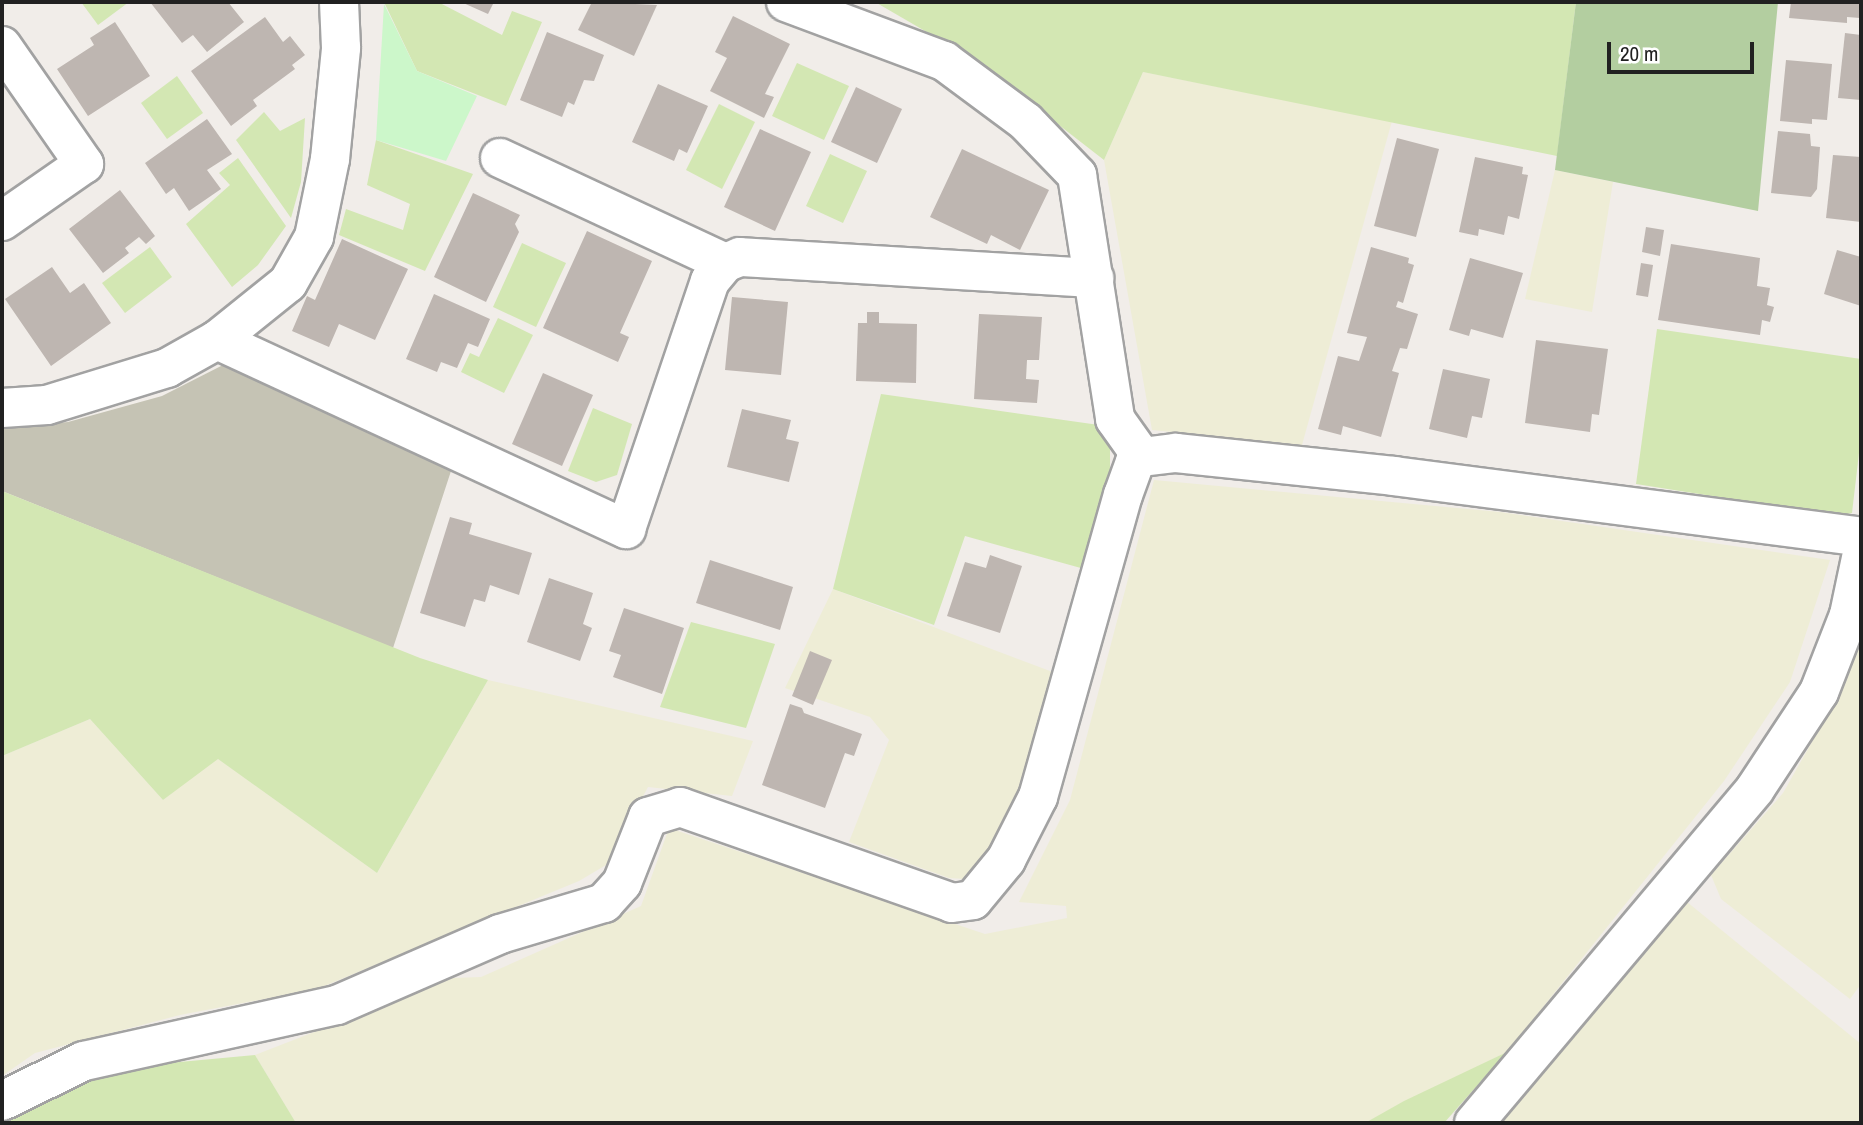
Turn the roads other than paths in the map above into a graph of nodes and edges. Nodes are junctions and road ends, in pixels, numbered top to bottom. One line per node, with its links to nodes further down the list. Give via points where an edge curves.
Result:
1 (339, 2): 8 (street, via 341,48 330,159 314,237 288,283)
2 (786, 2): 7 (street, via 944,61 1026,122 1077,176)
3 (2, 46): 5 (street, via 84,164)
4 (500, 158): 6 (street)
5 (2, 221)
6 (725, 263): 7 (street, via 740,257); 8 (street, via 710,281 626,529)
7 (1094, 278): 10 (street, via 1115,419)
8 (218, 340): 9 (street, via 154,372 47,405)
9 (2, 408)
10 (1142, 457): 11 (street, via 1176,453 1381,474); 13 (street, via 1135,463 1123,495 1038,797 1006,860 973,900 952,903 680,807 648,817 622,883 604,903 499,934 337,1005 85,1061)
11 (1861, 537)
12 (1861, 558): 14 (street, via 1849,615 1819,692 1755,789)
13 (2, 1101)
14 (1474, 1123)

